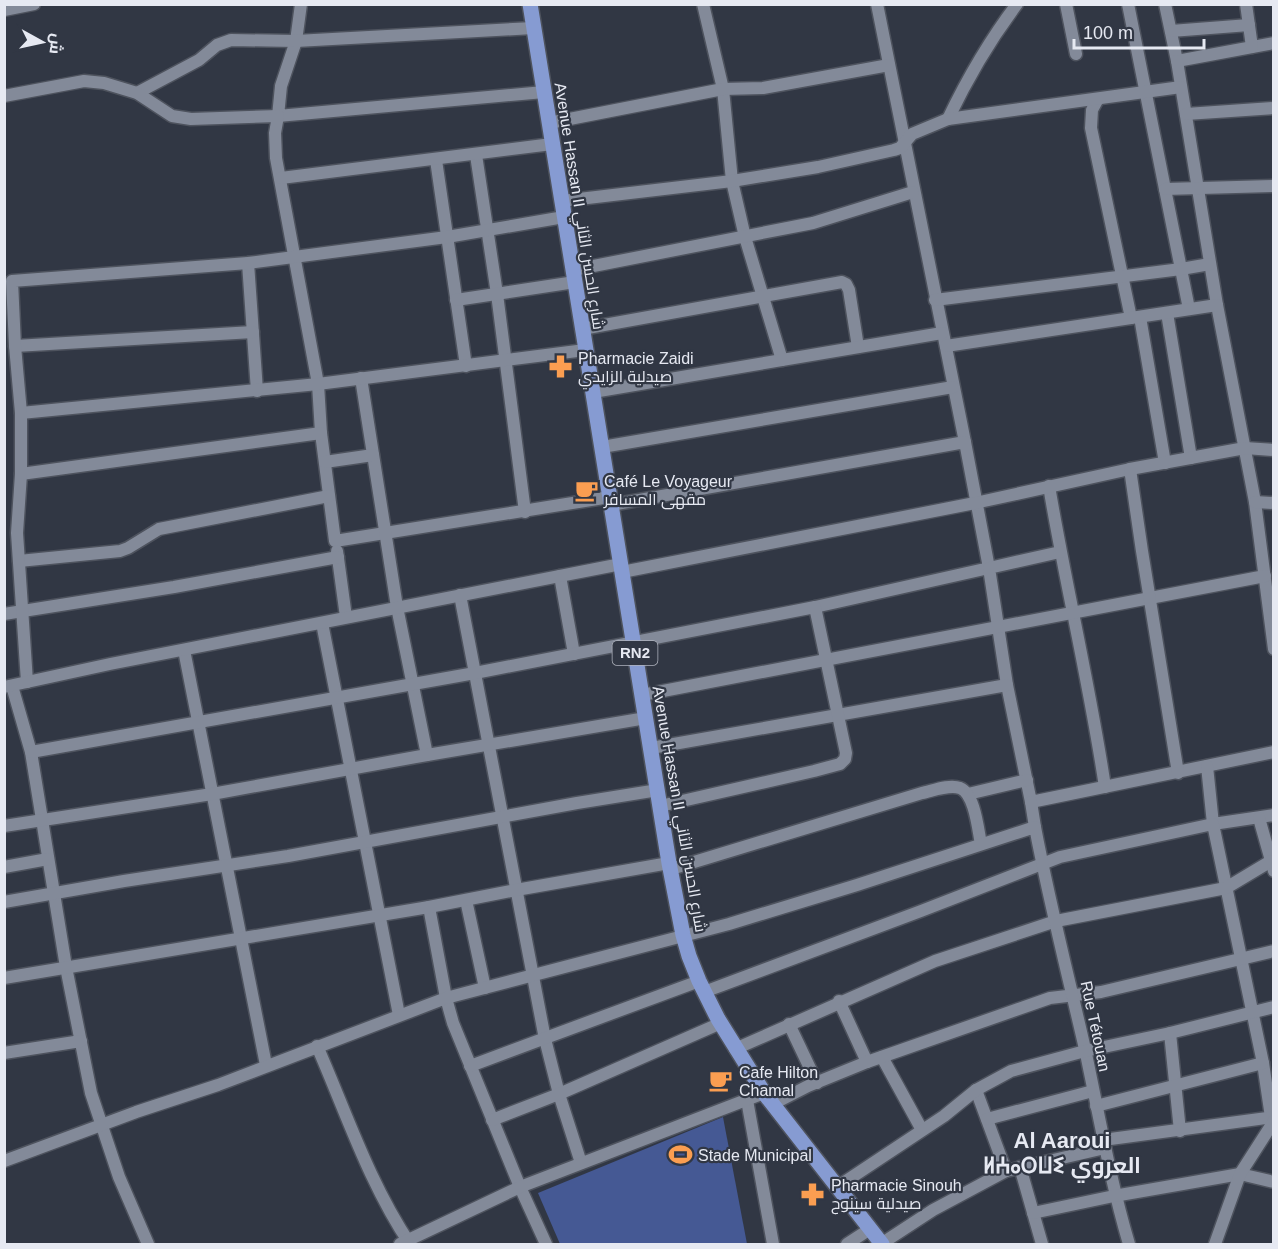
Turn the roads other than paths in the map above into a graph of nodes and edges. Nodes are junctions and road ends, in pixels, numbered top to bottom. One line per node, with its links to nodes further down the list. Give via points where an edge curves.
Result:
1 (34, 4): 11 (street)
2 (301, 4): 15 (street)
3 (530, 4): 13 (main road, Avenue Hassan II شارع الحسن الثاني / RN2)
4 (703, 4): 22 (street)
5 (877, 4): 20 (street, Rue Tétouan)
6 (1017, 4): 31 (street, via 991,38)
7 (1066, 4): 18 (street)
8 (1128, 4): 24 (street)
9 (1165, 4): 14 (street)
10 (1246, 4): 12 (street)
11 (4, 10)
12 (1249, 25): 14 (street); 17 (street)
13 (533, 28): 15 (street); 23 (main road, Avenue Hassan II شارع الحسن الثاني / RN2)
14 (1171, 31): 19 (street)
15 (296, 41): 25 (street, via 223,42 199,60); 30 (street, via 281,86)
16 (1274, 44): 17 (street)
17 (1252, 47): 19 (street)
18 (1076, 54)
19 (1177, 61): 21 (street)
20 (889, 65): 22 (street, via 763,88); 33 (street, Rue Tétouan)
21 (1181, 87): 24 (street); 29 (street)
22 (723, 89): 32 (street); 38 (street)
23 (544, 92): 30 (street); 32 (main road, Avenue Hassan II شارع الحسن الثاني / RN2)
24 (1146, 92): 27 (street); 41 (street)
25 (137, 93): 26 (street, via 84,81); 30 (street, via 172,116)
26 (4, 96)
27 (1098, 99): 31 (street); 53 (street, via 1090,116 1090,128)
28 (1274, 108): 29 (street)
29 (1186, 114): 40 (street)
30 (278, 117): 37 (street, via 275,145)
31 (948, 119): 33 (street, via 912,134)
32 (549, 123): 34 (main road, Avenue Hassan II شارع الحسن الثاني / RN2)
33 (904, 143): 38 (street, via 894,150 818,167); 42 (street, Rue Tétouan)
34 (552, 144): 35 (street); 43 (main road, Avenue Hassan II شارع الحسن الثاني / RN2)
35 (476, 154): 36 (street); 45 (street)
36 (436, 160): 37 (street); 46 (street)
37 (281, 178): 48 (street)
38 (732, 181): 43 (street); 47 (street)
39 (1274, 186): 40 (street)
40 (1198, 188): 41 (street); 50 (street)
41 (1165, 189): 51 (street)
42 (913, 192): 47 (street, via 813,223); 58 (street, Rue Tétouan)
43 (562, 201): 44 (main road, Avenue Hassan II شارع الحسن الثاني / RN2)
44 (564, 217): 45 (street); 52 (main road, Avenue Hassan II شارع الحسن الثاني / RN2)
45 (487, 230): 46 (street); 55 (street)
46 (447, 237): 48 (street); 57 (street)
47 (745, 237): 52 (street); 56 (street)
48 (294, 257): 49 (street); 74 (street)
49 (248, 263): 54 (street); 64 (street)
50 (1210, 264): 51 (street); 59 (street)
51 (1181, 269): 53 (street); 60 (street)
52 (574, 276): 55 (street); 63 (main road, Avenue Hassan II شارع الحسن الثاني / RN2)
53 (1124, 276): 58 (street); 62 (street)
54 (8, 281): 66 (street)
55 (497, 294): 57 (street); 71 (street)
56 (762, 296): 63 (street); 68 (street, via 833,282 846,284); 70 (street)
57 (456, 300): 72 (street)
58 (935, 300): 65 (street, Rue Tétouan)
59 (1217, 305): 60 (street); 82 (street)
60 (1189, 309): 61 (street)
61 (1167, 313): 62 (street); 85 (street)
62 (1136, 317): 67 (street); 87 (street)
63 (582, 329): 69 (main road, Avenue Hassan II شارع الحسن الثاني / RN2)
64 (253, 333): 66 (street); 76 (street)
65 (942, 333): 67 (street, Rue Tétouan); 68 (street)
66 (15, 346): 78 (street)
67 (946, 346): 75 (street, Rue Tétouan)
68 (858, 347): 70 (street)
69 (585, 350): 71 (street); 77 (main road, Avenue Hassan II شارع الحسن الثاني / RN2)
70 (782, 360): 77 (street)
71 (505, 361): 72 (street); 96 (street)
72 (466, 366): 73 (street)
73 (361, 378): 74 (street); 84 (street)
74 (318, 384): 76 (street); 79 (street)
75 (953, 387): 80 (street, Rue Tétouan); 81 (street)
76 (257, 391): 78 (street)
77 (593, 392): 81 (main road, Avenue Hassan II شارع الحسن الثاني / RN2)
78 (21, 413): 89 (street)
79 (321, 433): 86 (street); 89 (street)
80 (965, 442): 92 (street); 93 (street, Rue Tétouan)
81 (602, 447): 92 (main road, Avenue Hassan II شارع الحسن الثاني / RN2)
82 (1245, 448): 83 (street); 85 (street); 94 (street)
83 (1274, 450)
84 (373, 455): 86 (street); 97 (street)
85 (1191, 458): 87 (street)
86 (325, 462): 91 (street)
87 (1165, 463): 88 (street)
88 (1130, 469): 90 (street); 107 (street)
89 (21, 474): 101 (street)
90 (1049, 486): 93 (street); 99 (street)
91 (329, 496): 98 (street); 101 (street, via 159,529 120,551)
92 (610, 501): 96 (street); 102 (main road, Avenue Hassan II شارع الحسن الثاني / RN2)
93 (975, 502): 102 (street); 103 (street, Rue Tétouan)
94 (1255, 502): 95 (street); 105 (street)
95 (1274, 503)
96 (525, 512): 97 (street)
97 (385, 532): 98 (street); 109 (street)
98 (335, 541): 100 (street)
99 (1060, 552): 103 (street); 111 (street)
100 (338, 557): 110 (street); 113 (street)
101 (19, 561): 110 (street)
102 (622, 568): 104 (street); 116 (main road, Avenue Hassan II شارع الحسن الثاني / RN2)
103 (989, 568): 108 (street); 115 (street, Rue Tétouan)
104 (560, 576): 106 (street); 119 (street)
105 (1268, 580): 107 (street); 117 (street)
106 (460, 595): 109 (street); 121 (street)
107 (1149, 599): 111 (street); 138 (street)
108 (815, 607): 116 (street); 120 (street)
109 (397, 608): 113 (street); 123 (street)
110 (22, 610): 112 (street); 122 (street)
111 (1072, 613): 115 (street); 140 (street, via 1094,712)
112 (4, 614)
113 (346, 617): 114 (street)
114 (322, 622): 118 (street); 127 (street)
115 (997, 627): 120 (street); 124 (street, Rue Tétouan)
116 (634, 642): 119 (street); 126 (main road, Avenue Hassan II شارع الحسن الثاني / RN2)
117 (1274, 649)
118 (184, 650): 122 (street); 130 (street)
119 (574, 654): 121 (street)
120 (827, 661): 126 (street); 128 (street)
121 (475, 673): 123 (street); 131 (street)
122 (27, 682): 125 (street)
123 (413, 683): 127 (street); 135 (street)
124 (1007, 685): 128 (street); 139 (street, Rue Tétouan)
125 (8, 687): 133 (street)
126 (642, 695): 129 (main road, Avenue Hassan II شارع الحسن الثاني / RN2)
127 (337, 697): 130 (street); 137 (street)
128 (837, 714): 132 (street); 143 (street, via 846,753 840,764)
129 (646, 718): 131 (street); 132 (main road, Avenue Hassan II شارع الحسن الثاني / RN2)
130 (198, 724): 133 (street); 141 (street)
131 (487, 745): 135 (street); 146 (street)
132 (651, 748): 143 (main road, Avenue Hassan II شارع الحسن الثاني / RN2)
133 (31, 752): 148 (street)
134 (1274, 752): 136 (street)
135 (427, 755): 137 (street)
136 (1207, 766): 138 (street); 149 (street)
137 (350, 770): 141 (street); 152 (street)
138 (1178, 773): 140 (street)
139 (1027, 780): 142 (street); 144 (street, Rue Tétouan)
140 (1105, 787): 144 (street)
141 (212, 794): 148 (street); 157 (street)
142 (968, 794): 153 (street); 158 (street, via 950,787 922,793)
143 (659, 798): 146 (street); 158 (main road, Avenue Hassan II شارع الحسن الثاني / RN2)
144 (1031, 802): 151 (street, Rue Tétouan)
145 (1274, 815): 147 (street)
146 (501, 816): 152 (street); 161 (street)
147 (1259, 818): 149 (street); 156 (street)
148 (41, 820): 150 (street); 154 (street)
149 (1213, 824): 155 (street, via 1090,849); 160 (street)
150 (4, 826)
151 (1035, 827): 153 (street); 155 (street, Rue Tétouan)
152 (364, 842): 157 (street); 166 (street)
153 (981, 844): 168 (street, via 846,889)
154 (48, 859): 159 (street); 162 (street)
155 (1042, 864): 167 (street, Rue Tétouan); 175 (street)
156 (1273, 865): 160 (street)
157 (225, 866): 162 (street); 169 (street)
158 (670, 866): 161 (street); 168 (main road, Avenue Hassan II شارع الحسن الثاني / RN2)
159 (4, 867)
160 (1226, 888): 167 (street); 171 (street)
161 (516, 890): 163 (street); 173 (street)
162 (55, 895): 164 (street); 172 (street)
163 (466, 900): 165 (street); 176 (street)
164 (4, 902)
165 (429, 907): 166 (street); 178 (street)
166 (378, 914): 169 (street); 182 (street)
167 (1056, 921): 177 (street, Rue Tétouan); 179 (street, via 935,961)
168 (683, 935): 173 (street); 175 (main road, Avenue Hassan II شارع الحسن الثاني / RN2)
169 (239, 938): 172 (street); 195 (street)
170 (1274, 951): 171 (street)
171 (1240, 958): 177 (street); 181 (street)
172 (66, 968): 174 (street); 187 (street)
173 (532, 975): 176 (street); 186 (street)
174 (4, 978)
175 (701, 986): 183 (main road, Avenue Hassan II شارع الحسن الثاني / RN2); 186 (street)
176 (485, 988): 178 (street)
177 (1073, 996): 190 (street, Rue Tétouan); 192 (street, via 1050,998)
178 (446, 998): 182 (street); 196 (street)
179 (839, 1001): 184 (street); 193 (street)
180 (1274, 1007): 181 (street)
181 (1251, 1013): 185 (street); 194 (street)
182 (399, 1015): 188 (street)
183 (721, 1023): 189 (main road, Avenue Hassan II شارع الحسن الثاني / RN2); 201 (street)
184 (789, 1024): 189 (street); 197 (street)
185 (1170, 1033): 190 (street); 198 (street)
186 (545, 1039): 196 (street); 201 (street)
187 (81, 1041): 191 (street); 208 (street)
188 (317, 1046): 195 (street); 224 (street, via 368,1169)
189 (735, 1048): 202 (main road, Avenue Hassan II شارع الحسن الثاني / RN2)
190 (1085, 1051): 199 (street, via 1011,1071); 200 (street, Rue Tétouan)
191 (4, 1053)
192 (882, 1057): 193 (street); 209 (street)
193 (867, 1062): 197 (street)
194 (1263, 1063): 198 (street); 205 (street)
195 (266, 1065): 208 (street)
196 (470, 1066): 207 (street)
197 (817, 1083): 202 (street)
198 (1175, 1086): 204 (street); 210 (street)
199 (976, 1090): 206 (street); 209 (street)
200 (1093, 1091): 204 (street, Rue Tétouan); 206 (street)
201 (559, 1094): 207 (street); 214 (street)
202 (768, 1099): 203 (street); 220 (main road, Avenue Hassan II شارع الحسن الثاني / RN2)
203 (747, 1100): 214 (street); 228 (street)
204 (1096, 1106): 212 (street, Rue Tétouan)
205 (1272, 1118): 210 (street); 211 (street)
206 (987, 1119): 216 (street)
207 (492, 1120): 219 (street)
208 (101, 1125): 213 (street); 226 (street)
209 (922, 1130): 220 (street)
210 (1180, 1131): 212 (street)
211 (1269, 1132): 217 (street)
212 (1104, 1144): 215 (street); 221 (street, Rue Tétouan)
213 (4, 1161)
214 (581, 1163): 219 (street)
215 (1020, 1167): 216 (street); 222 (street)
216 (1006, 1171): 225 (street, via 933,1210)
217 (1240, 1173): 218 (street); 221 (street); 232 (street)
218 (1274, 1182)
219 (520, 1187): 224 (street); 227 (street)
220 (837, 1187): 223 (main road, Avenue Hassan II شارع الحسن الثاني / RN2)
221 (1114, 1196): 222 (street); 231 (street, Rue Tétouan)
222 (1033, 1213): 230 (street)
223 (870, 1229): 225 (main road, Avenue Hassan II شارع الحسن الثاني / RN2); 229 (street)
224 (406, 1243)
225 (882, 1244)
226 (148, 1245)
227 (546, 1245)
228 (773, 1245)
229 (847, 1245)
230 (1042, 1245)
231 (1129, 1245)
232 (1215, 1245)

